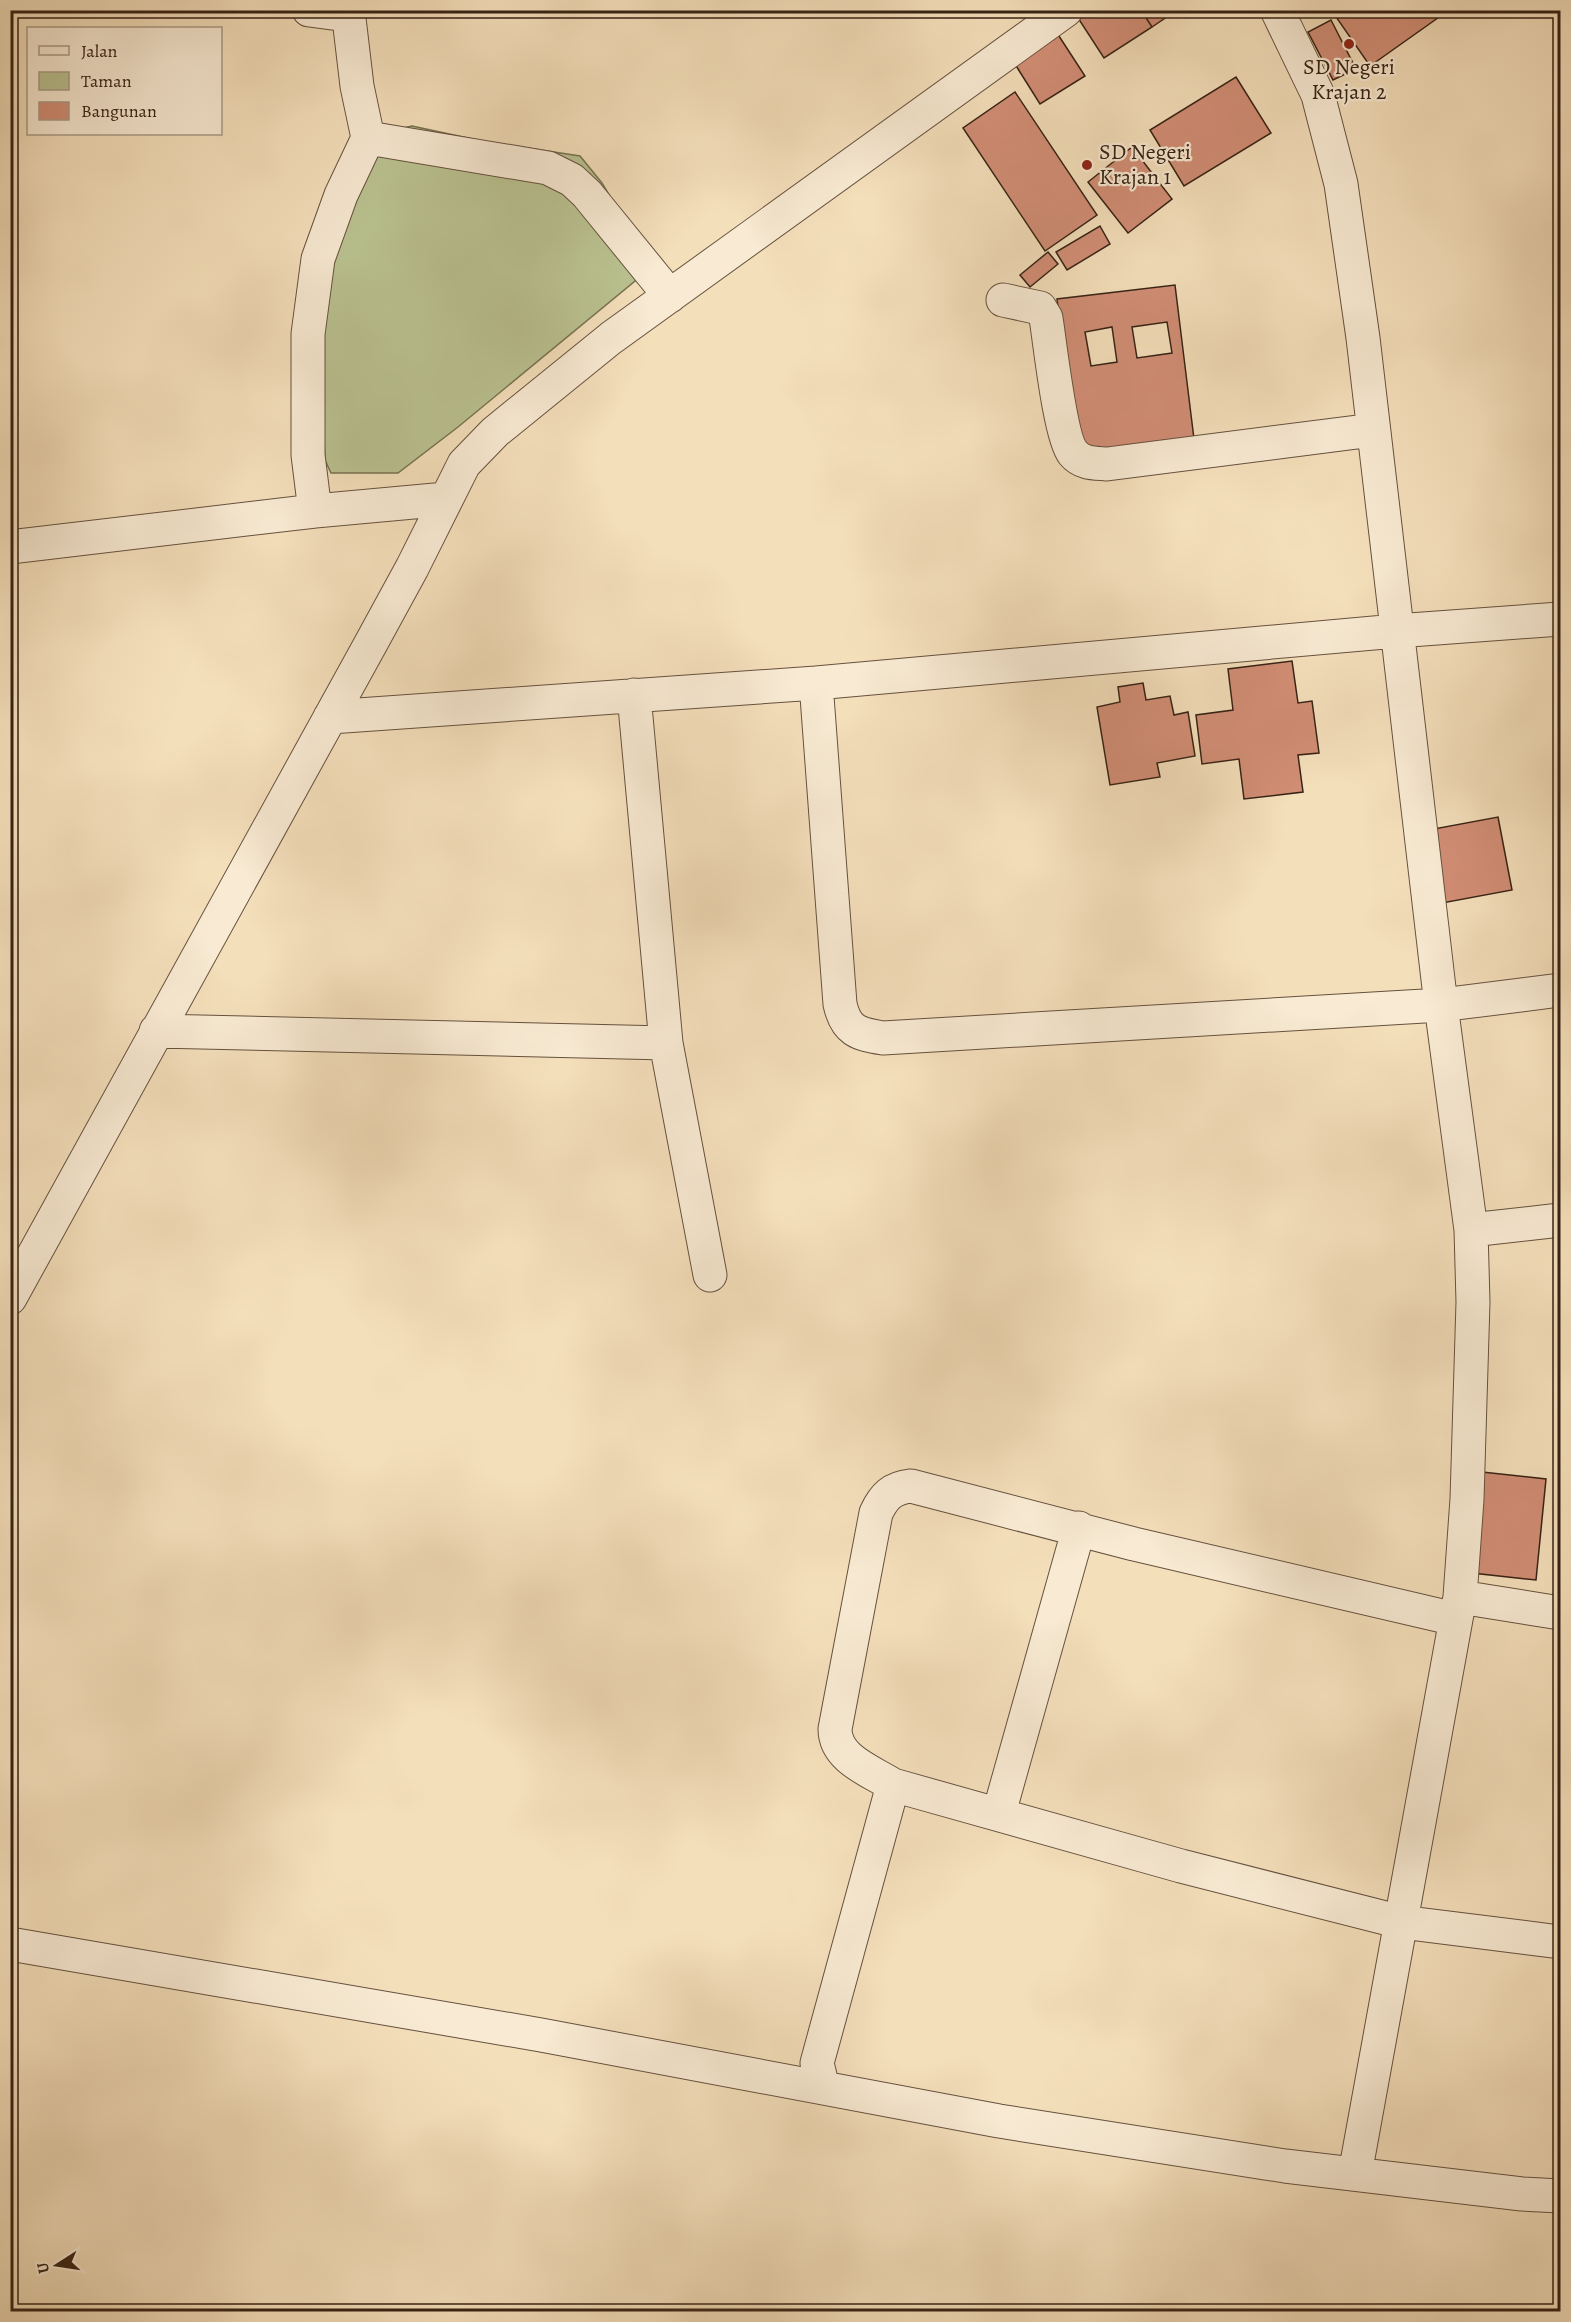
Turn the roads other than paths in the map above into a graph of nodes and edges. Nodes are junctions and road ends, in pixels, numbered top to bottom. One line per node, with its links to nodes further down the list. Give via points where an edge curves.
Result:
1 (309, 10): 4 (street)
2 (1066, 10): 6 (street)
3 (1277, 10): 8 (street, via 1318,95 1341,184)
4 (347, 13): 5 (street)
5 (368, 138): 6 (street, via 512,160 548,168 572,180); 10 (street, via 341,195 318,259 308,334 308,455)
6 (670, 296): 9 (street, via 611,338 495,432 464,464)
7 (1003, 300): 8 (street, via 1040,308 1046,318 1064,432 1073,453 1085,462 1107,464)
8 (1373, 430): 13 (street)
9 (446, 499): 10 (street); 16 (street)
10 (315, 511): 11 (street)
11 (10, 547)
12 (1560, 619): 13 (street)
13 (1396, 631): 14 (street); 18 (street)
14 (816, 683): 15 (street); 18 (street, via 840,1004 852,1029 883,1038)
15 (634, 695): 16 (street); 20 (street)
16 (330, 717): 19 (street)
17 (1560, 990): 18 (street)
18 (1441, 1005): 22 (street)
19 (156, 1031): 20 (street); 24 (street)
20 (666, 1043): 23 (street)
21 (1560, 1220): 22 (street)
22 (1471, 1230): 26 (street, via 1473,1302 1467,1476)
23 (710, 1275)
24 (10, 1298)
25 (1079, 1528): 26 (street, via 1134,1544); 28 (street, via 911,1486 895,1489 882,1500 876,1513 835,1729 843,1753); 29 (street)
26 (1457, 1608): 27 (street); 30 (street)
27 (1560, 1613)
28 (893, 1785): 29 (street); 33 (street, via 817,2063)
29 (999, 1813): 30 (street, via 1181,1866)
30 (1401, 1922): 31 (street); 34 (street)
31 (1560, 1942)
32 (10, 1944): 33 (street, via 541,2035)
33 (823, 2088): 34 (street, via 999,2121)
34 (1354, 2174): 35 (street)
35 (1560, 2196)

